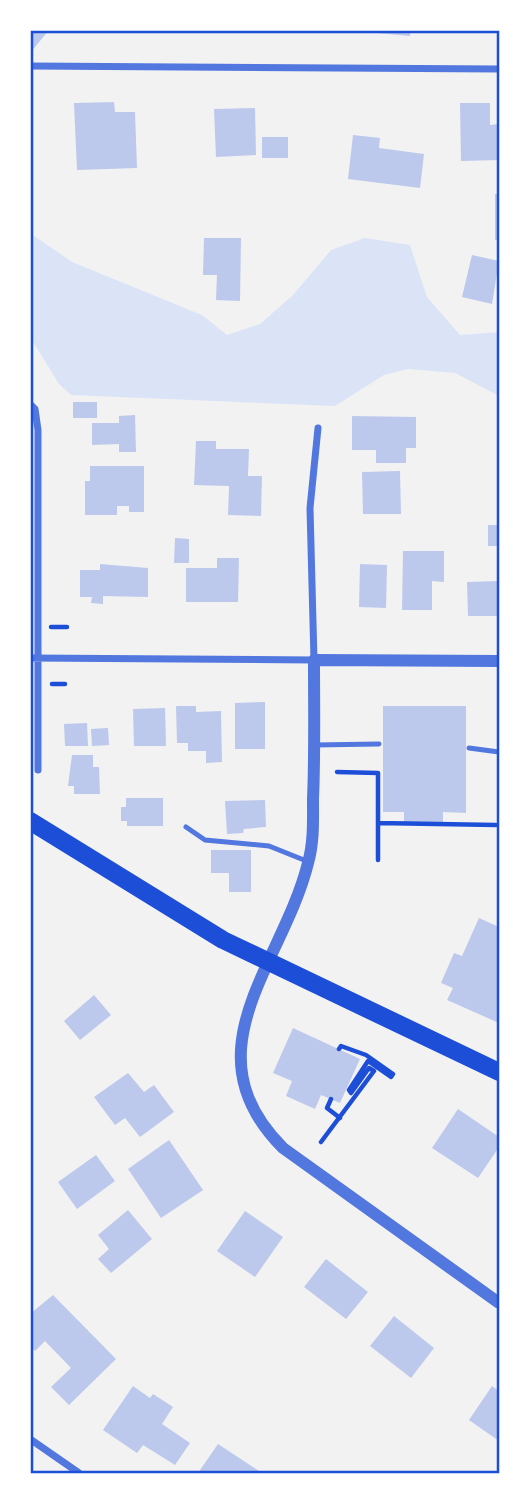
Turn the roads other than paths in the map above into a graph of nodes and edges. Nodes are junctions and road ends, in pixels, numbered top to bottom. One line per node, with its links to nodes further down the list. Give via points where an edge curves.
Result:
1 (30, 66): 2 (street)
2 (499, 69)
3 (32, 406): 5 (street, via 38,430)
4 (318, 428): 6 (street, via 310,508)
5 (34, 658): 6 (street); 12 (street)
6 (314, 660): 7 (street); 9 (street)
7 (499, 660)
8 (379, 744): 9 (lane)
9 (314, 745): 15 (street)
10 (469, 748): 11 (lane)
11 (499, 752)
12 (38, 770)
13 (30, 821): 16 (main road, via 223,940)
14 (186, 827): 15 (lane, via 205,840 269,846)
15 (309, 862): 16 (street)
16 (270, 963): 17 (main road); 18 (street, via 247,1010 241,1043 246,1094 259,1121 298,1161)
17 (499, 1072)
18 (499, 1303)
19 (30, 1439): 20 (street)
20 (79, 1473)

